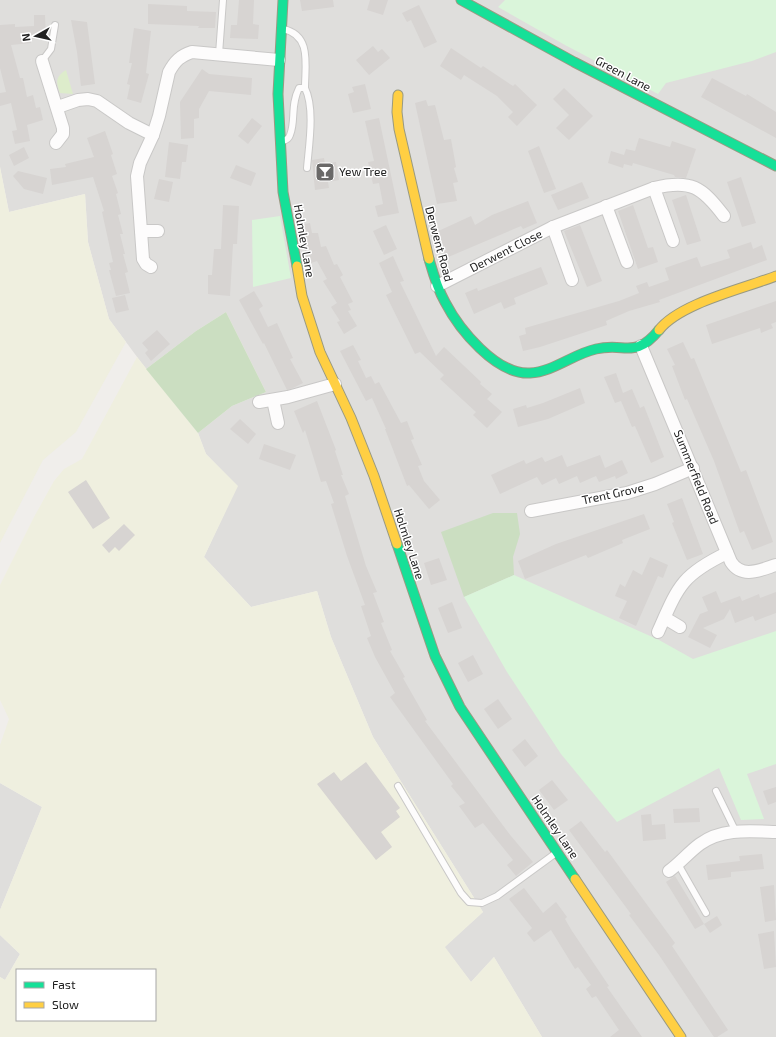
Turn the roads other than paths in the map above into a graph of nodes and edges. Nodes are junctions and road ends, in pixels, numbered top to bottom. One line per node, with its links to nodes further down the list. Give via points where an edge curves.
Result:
1 (223, 0): 6 (lane)
2 (283, 0): 5 (main road, Holmley Lane)
3 (461, 0): 15 (main road, Green Lane, via 574,62)
4 (55, 25): 8 (lane, via 51,49)
5 (281, 29): 7 (main road, Holmley Lane); 9 (lane, via 292,31 301,38 304,45)
6 (219, 54): 7 (street); 12 (street, via 192,52 174,62 169,72)
7 (279, 60): 14 (main road, Holmley Lane)
8 (42, 61): 11 (street)
9 (305, 88): 14 (lane, via 299,88 295,96 290,134); 16 (lane, via 308,94 310,131)
10 (398, 95): 28 (main road, Derwent Road, via 396,115 420,224)
11 (58, 107): 12 (street, via 78,100 97,101); 13 (street, via 63,134)
12 (153, 135): 21 (street, via 137,176)
13 (56, 143)
14 (280, 143): 30 (main road, Holmley Lane, via 283,192 302,296 313,336)
15 (776, 166)
16 (307, 168)
17 (654, 188): 18 (street, Derwent Close); 19 (street, Derwent Close, via 666,185 694,187 711,199); 23 (street)
18 (606, 206): 20 (street, Derwent Close); 24 (street)
19 (724, 216)
20 (553, 227): 27 (street, Derwent Close); 28 (street, Derwent Close)
21 (140, 231): 22 (street); 25 (street, via 143,259)
22 (158, 231)
23 (673, 242)
24 (627, 262)
25 (151, 267)
26 (776, 276): 29 (main road, via 667,318 649,341)
27 (572, 280)
28 (437, 286): 29 (main road, Derwent Road, via 460,326 476,343 502,366 519,372 529,373 607,346)
29 (641, 346): 34 (street, Summerfield Road)
30 (335, 384): 31 (street); 45 (main road, Holmley Lane, via 374,476 421,617 448,686 470,723)
31 (273, 400): 32 (street); 33 (street)
32 (259, 402)
33 (278, 423)
34 (693, 468): 35 (street, Trent Grove, via 627,493); 36 (street, Summerfield Road)
35 (531, 511)
36 (727, 553): 37 (street, Summerfield Road, via 735,568 741,572 748,573); 38 (street, via 706,563 685,580 677,590)
37 (776, 565)
38 (665, 618): 39 (street); 40 (street)
39 (680, 626)
40 (658, 632)
41 (398, 786): 45 (lane, via 469,902 482,903 497,896)
42 (716, 791): 43 (lane)
43 (736, 832): 44 (street); 46 (street, via 715,836 700,844)
44 (776, 832)
45 (558, 852): 48 (main road, Holmley Lane)
46 (674, 867): 47 (lane)
47 (706, 913)
48 (681, 1037)

